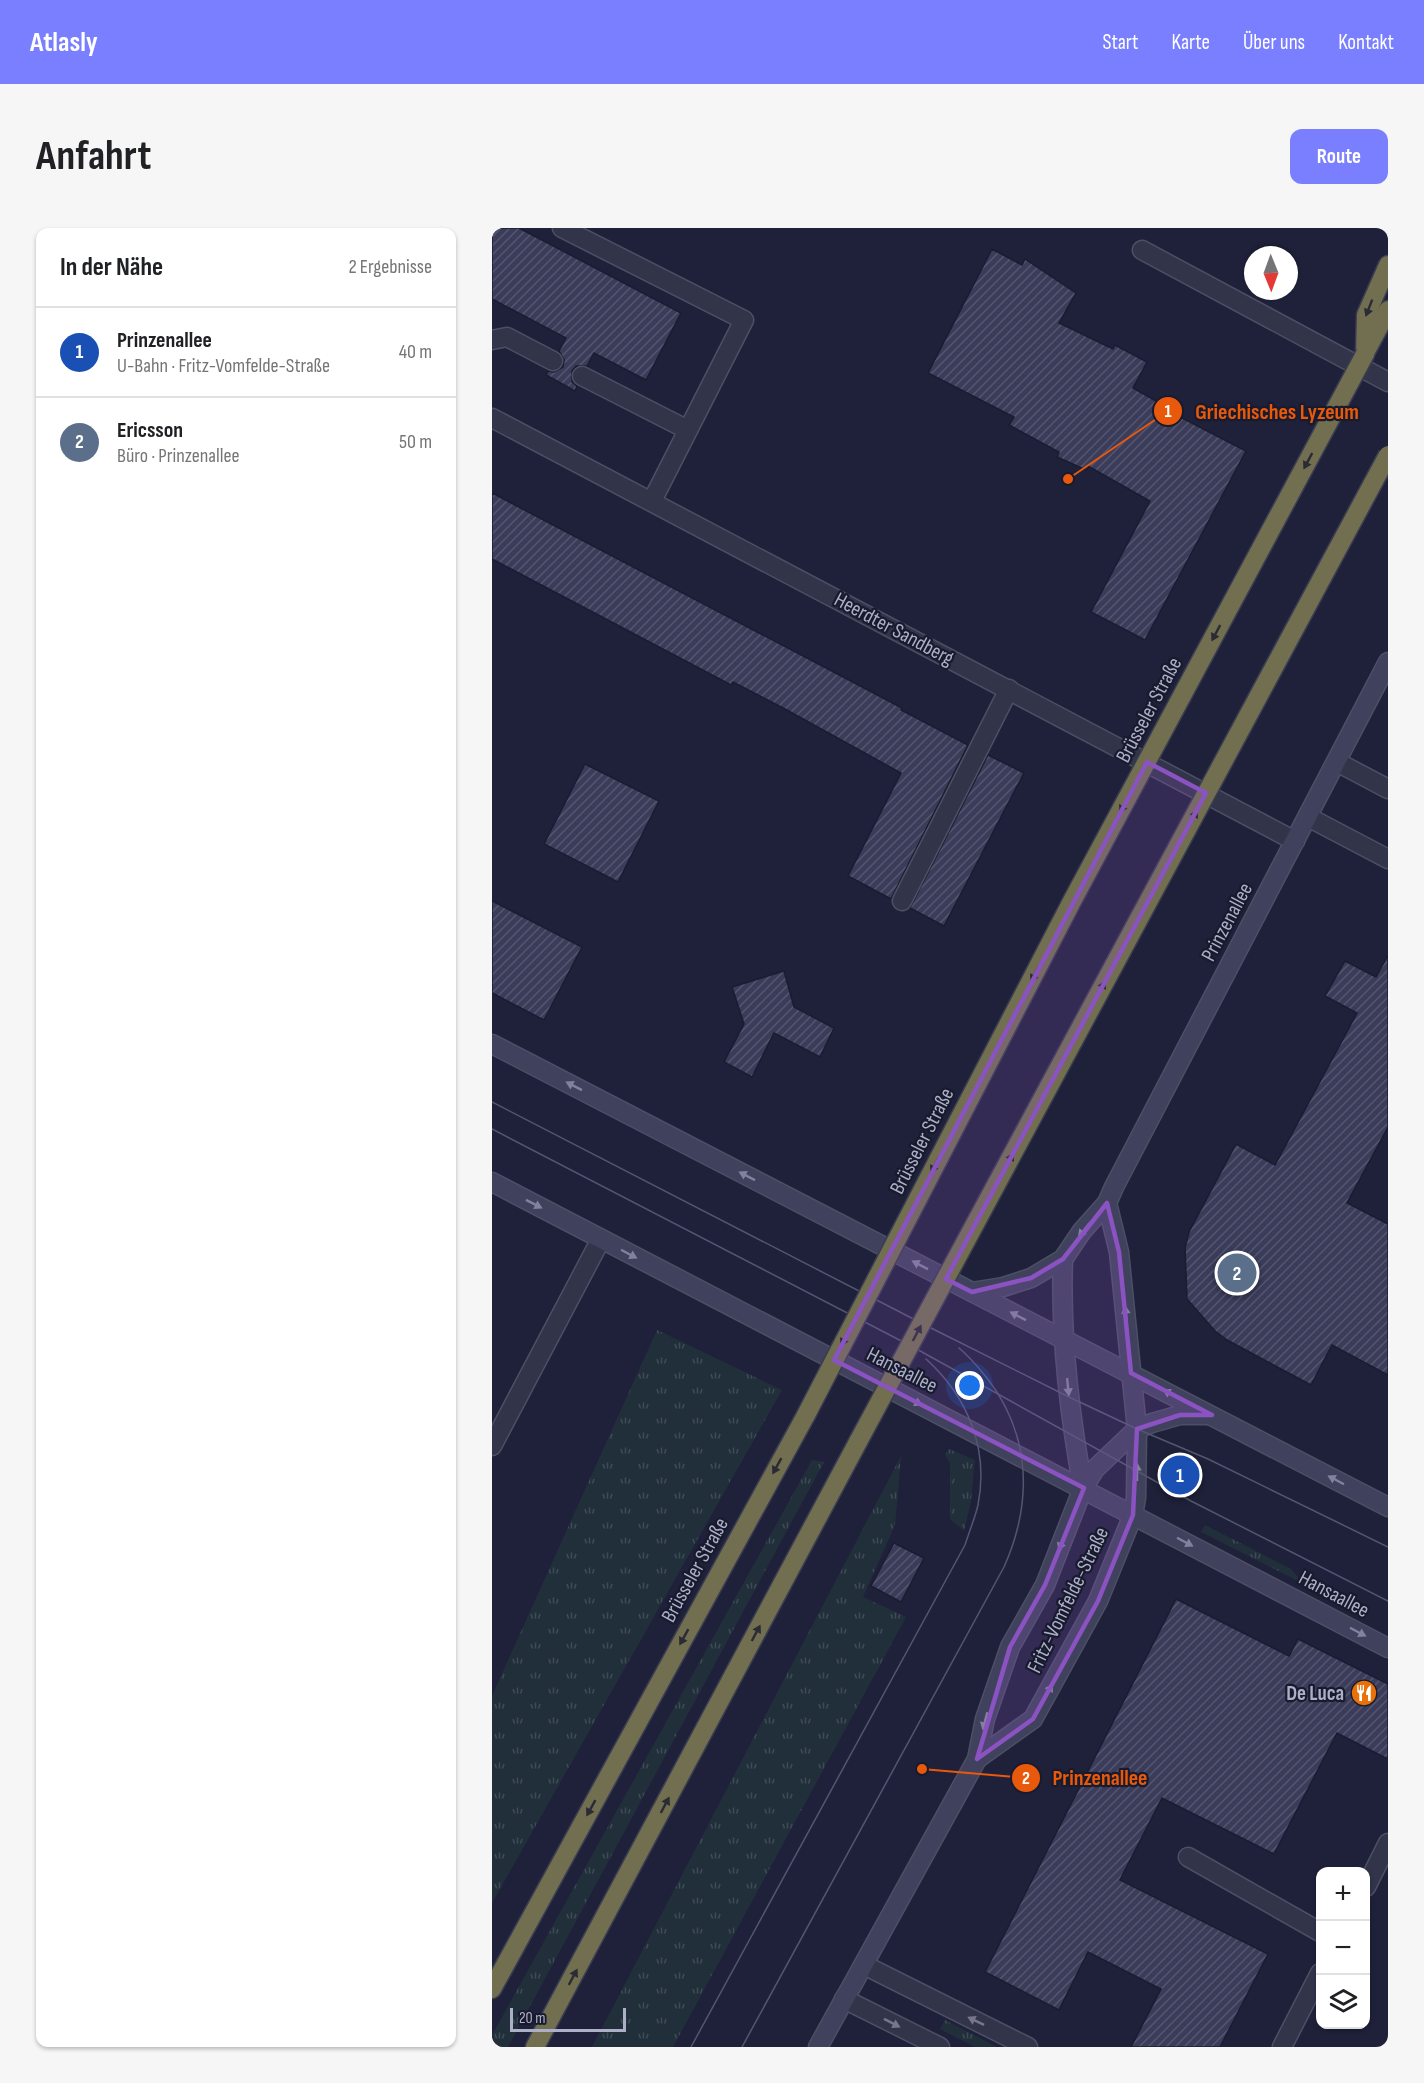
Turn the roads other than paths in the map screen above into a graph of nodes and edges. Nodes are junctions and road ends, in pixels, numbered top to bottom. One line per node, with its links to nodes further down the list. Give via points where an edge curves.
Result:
1 (562, 228): 11 (street, via 744,320)
2 (1142, 250): 9 (street)
3 (1388, 265): 6 (highway, one-way to 6, via 1366,315)
4 (1388, 310): 6 (highway, Brüsseler Straße)
5 (492, 340): 7 (street, via 507,337)
6 (1365, 354): 44 (highway, Brüsseler Straße, one-way to 44, bridge, via 1071,903 806,1415)
7 (553, 361)
8 (582, 376): 11 (street)
9 (1388, 382)
10 (492, 418): 13 (street, Heerdter Sandberg)
11 (688, 430): 13 (street)
12 (1388, 455): 46 (highway, one-way to 12, bridge)
13 (652, 501): 15 (street, Heerdter Sandberg)
14 (1388, 662): 16 (street, Prinzenallee)
15 (1009, 689): 19 (street, Heerdter Sandberg); 21 (street)
16 (1337, 762): 17 (street); 18 (street, Prinzenallee)
17 (1388, 789)
18 (1308, 817): 19 (street, Prinzenallee); 20 (street)
19 (1295, 841): 24 (street, Prinzenallee)
20 (1386, 859)
21 (902, 901)
22 (492, 1044): 27 (street, one-way to 22)
23 (492, 1182): 25 (street, Hansaallee, one-way to 25)
24 (1107, 1203): 26 (street, Prinzenallee, one-way to 26); 29 (street, one-way to 24, via 1119,1252)
25 (601, 1239): 32 (street); 33 (street, Hansaallee, one-way to 33)
26 (1062, 1259): 27 (street, Prinzenallee, via 1031,1278); 28 (street)
27 (972, 1292): 28 (street, one-way to 27)
28 (1064, 1340): 29 (street); 33 (street, one-way to 33, via 1073,1434)
29 (1131, 1373): 30 (street, one-way to 29); 31 (street)
30 (1212, 1415): 31 (street, Fritz-Vomfelde-Straße, via 1180,1415); 34 (street, one-way to 30)
31 (1137, 1430): 33 (street, Fritz-Vomfelde-Straße, via 1095,1469); 35 (street, Fritz-Vomfelde-Straße, one-way to 31)
32 (492, 1446)
33 (1083, 1488): 35 (street, Hansaallee); 37 (street, Fritz-Vomfelde-Straße, one-way to 37, via 1045,1585 1010,1647)
34 (1388, 1507)
35 (1133, 1515): 36 (street, Hansaallee, one-way to 36); 37 (street, Fritz-Vomfelde-Straße, one-way to 35, via 1033,1719 1098,1600)
36 (1388, 1648)
37 (977, 1759): 42 (street, Fritz-Vomfelde-Straße)
38 (1388, 1843): 40 (street)
39 (1188, 1857): 41 (street)
40 (1370, 1877)
41 (1316, 1930)
42 (864, 1965): 45 (street, Fritz-Vomfelde-Straße); 49 (street, one-way to 42)
43 (1319, 1975): 50 (street)
44 (492, 1989)
45 (844, 1999): 47 (street, Fritz-Vomfelde-Straße); 48 (street, one-way to 48)
46 (535, 2047)
47 (818, 2047)
48 (940, 2047)
49 (1028, 2047)
50 (1282, 2047)

